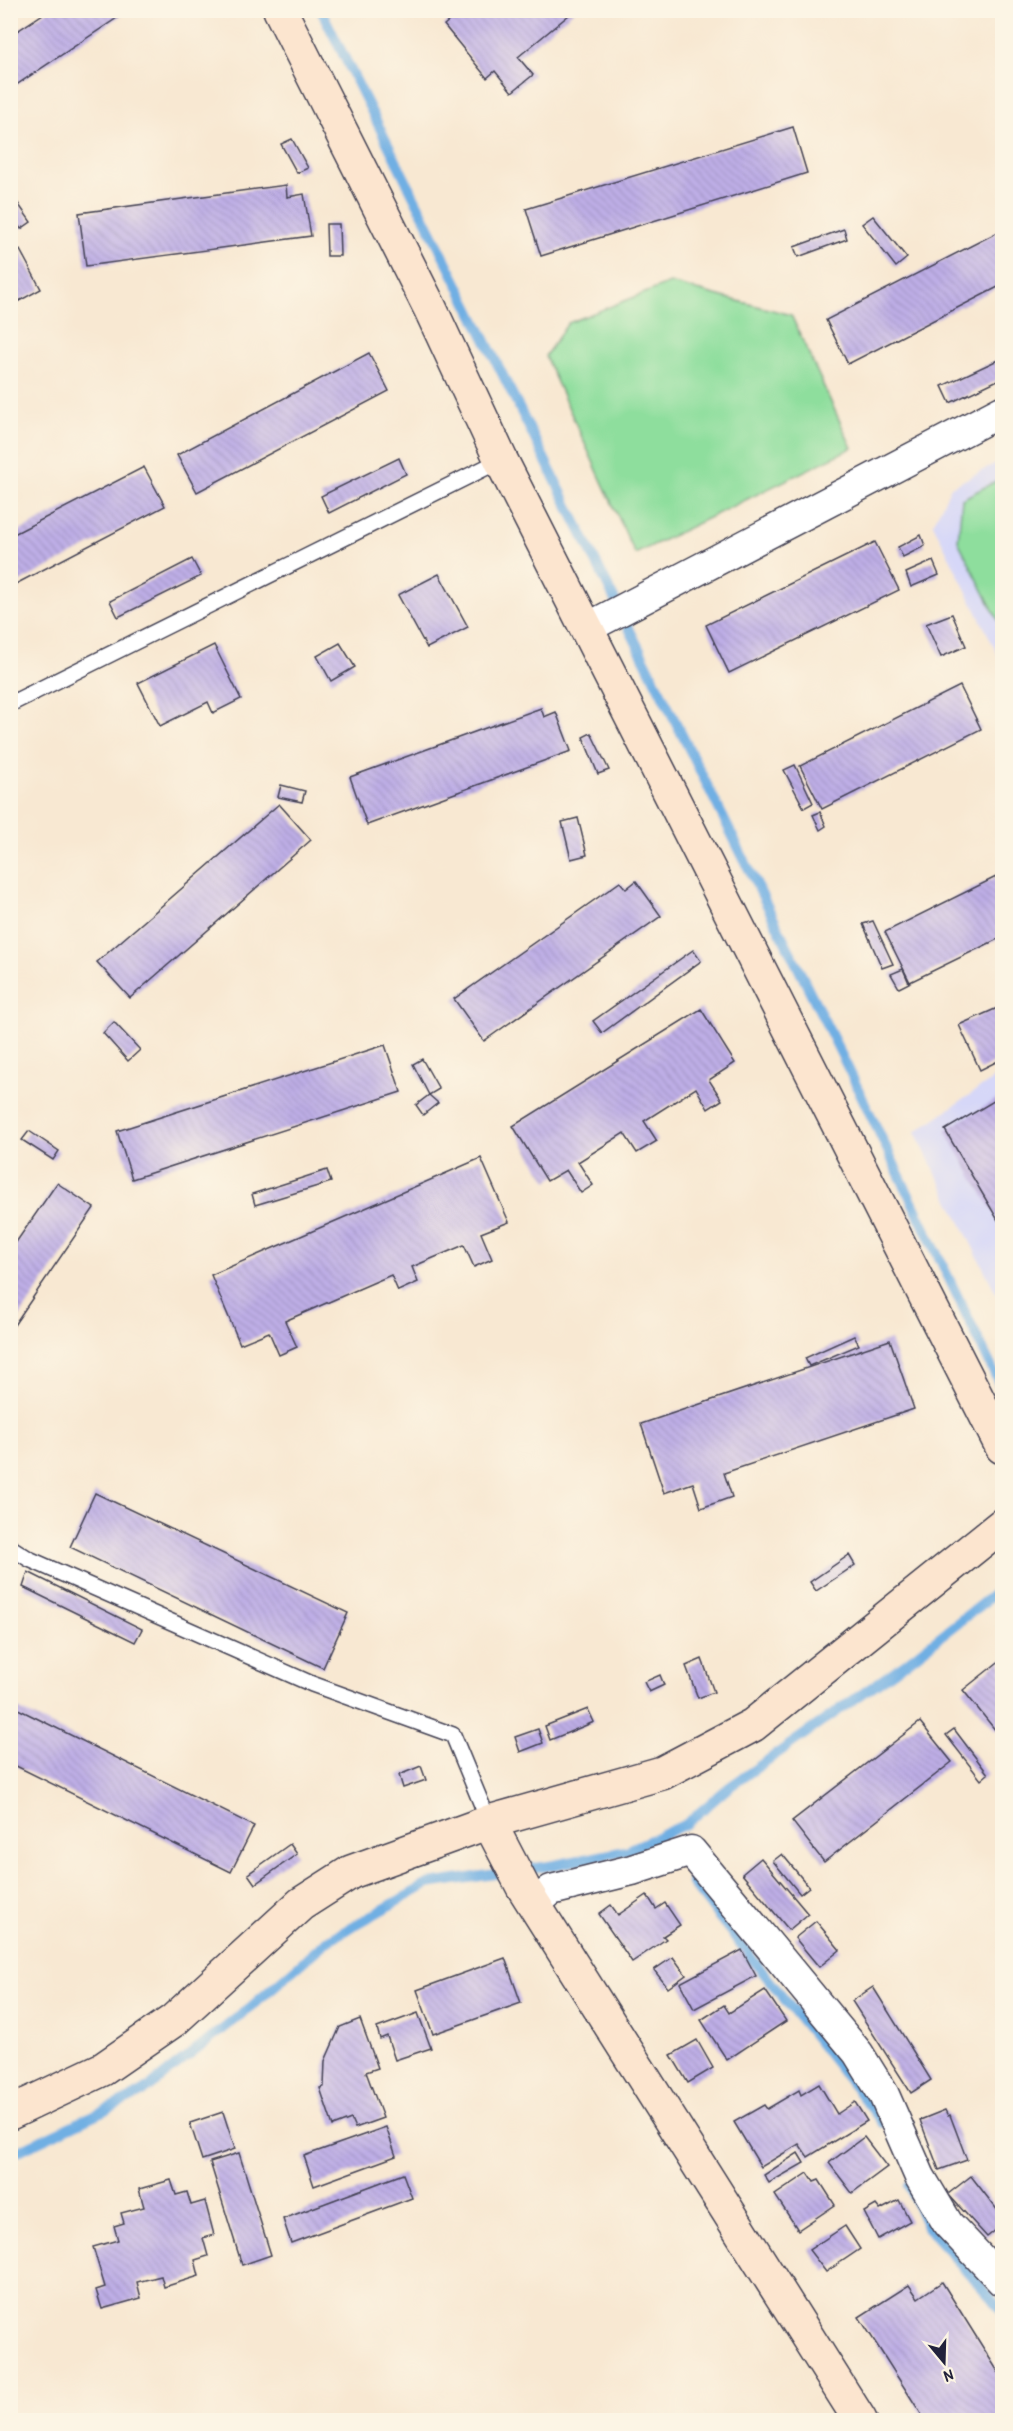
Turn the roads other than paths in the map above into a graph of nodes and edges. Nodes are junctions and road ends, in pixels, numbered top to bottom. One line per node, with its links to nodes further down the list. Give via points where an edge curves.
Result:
1 (280, 10): 3 (street)
2 (1002, 411): 4 (street)
3 (501, 459): 4 (street); 5 (lane)
4 (596, 624): 6 (street)
5 (10, 704)
6 (1002, 1447)
7 (1002, 1525): 9 (street, via 753,1725 662,1773)
8 (10, 1547): 9 (lane, via 29,1559 312,1684 453,1736)
9 (489, 1822): 10 (street); 11 (street, via 351,1872 301,1904 174,2020 103,2069)
10 (529, 1896): 12 (street, via 691,1851 858,2053 884,2095 920,2177 948,2224); 13 (street)
11 (10, 2113)
12 (1002, 2281)
13 (860, 2421)

